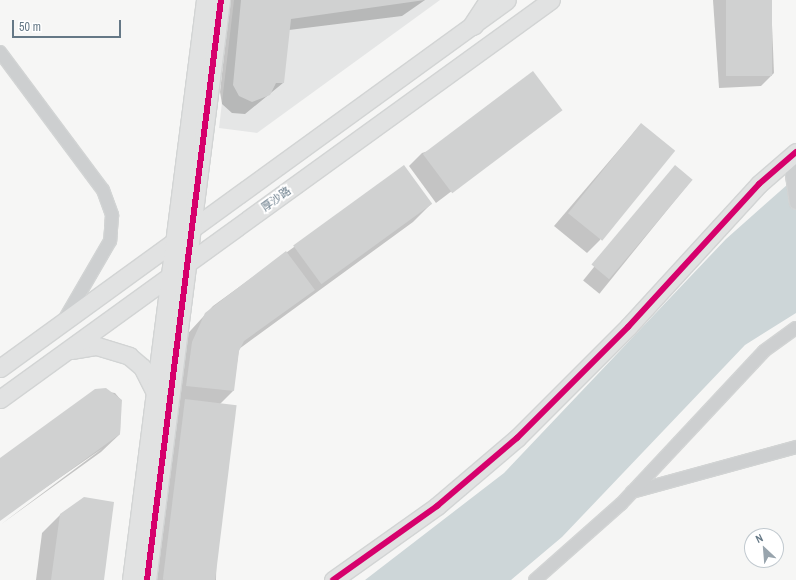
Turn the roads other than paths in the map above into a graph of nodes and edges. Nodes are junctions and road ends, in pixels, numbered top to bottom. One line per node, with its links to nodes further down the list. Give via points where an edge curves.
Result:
1 (205, 0): 11 (street)
2 (221, 0): 10 (street)
3 (489, 0): 6 (main road)
4 (507, 0): 6 (street)
5 (552, 0): 12 (street, 厚沙路)
6 (473, 25): 10 (street)
7 (0, 52): 14 (street, via 103,190 112,215 110,241 104,255)
8 (795, 152): 9 (street, via 792,175); 24 (street, via 760,184 623,332 517,438 437,506)
9 (796, 203)
10 (194, 227): 11 (street); 12 (street)
11 (177, 240): 13 (street); 14 (street)
12 (189, 262): 13 (street, 厚沙路); 23 (street)
13 (173, 274): 16 (street, 厚沙路); 18 (street)
14 (62, 323): 17 (street)
15 (796, 328): 21 (street, via 764,351)
16 (63, 353): 18 (street, via 97,346 119,352 142,367); 19 (street, 厚沙路)
17 (0, 368)
18 (157, 398): 22 (street)
19 (0, 399)
20 (796, 447): 21 (street)
21 (632, 492): 25 (street)
22 (131, 580)
23 (147, 580)
24 (332, 580)
25 (535, 580)

